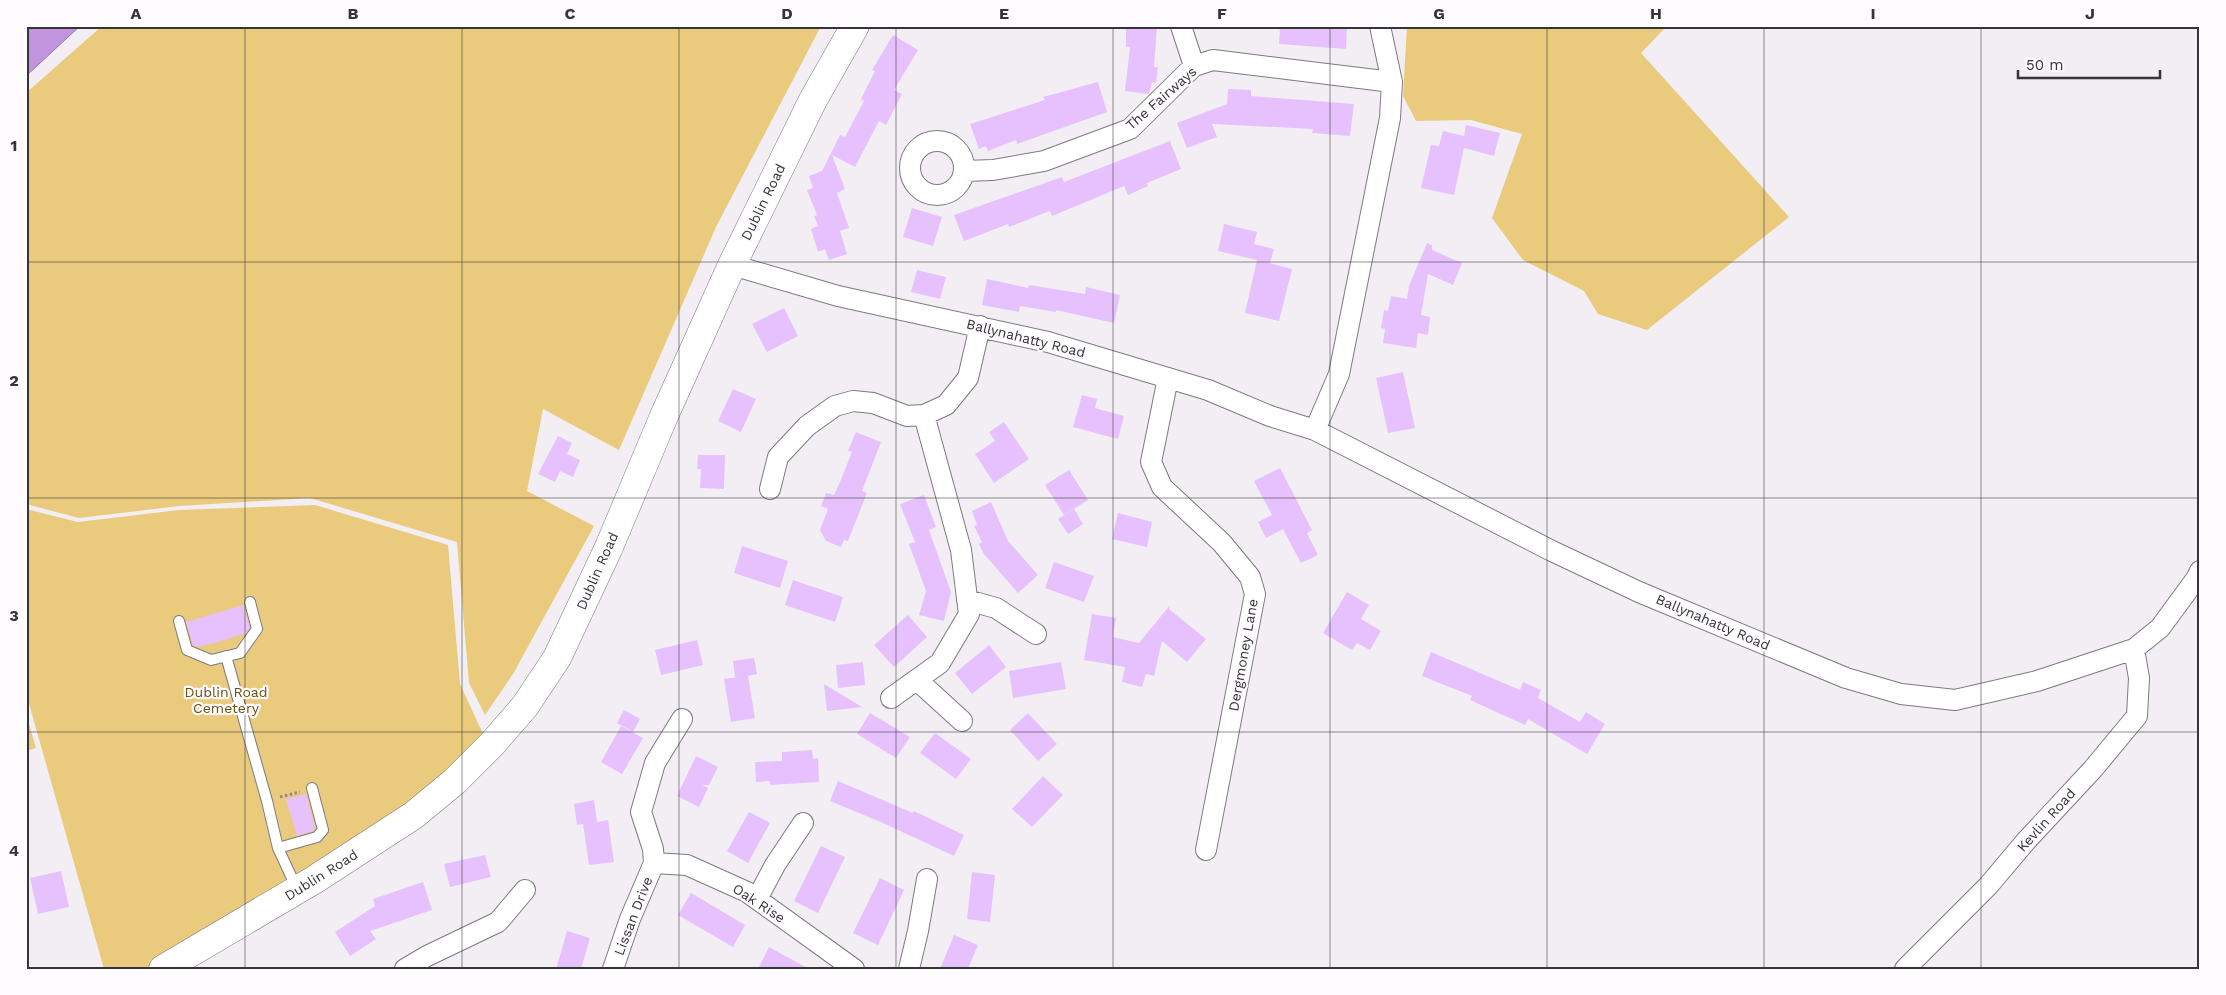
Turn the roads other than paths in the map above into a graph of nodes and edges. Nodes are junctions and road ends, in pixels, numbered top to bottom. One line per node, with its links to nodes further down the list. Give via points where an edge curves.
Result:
1 (855, 26): 7 (street, Dublin Road, via 813,100)
2 (1181, 26): 4 (street)
3 (1380, 26): 5 (street)
4 (1194, 66): 5 (street, The Fairways, via 1213,60); 6 (street, The Fairways, via 1130,129 1044,161 993,170)
5 (1392, 82): 11 (street, via 1390,118 1339,374)
6 (964, 171)
7 (732, 265): 8 (street, Ballynahatty Road, via 838,296); 30 (street, Dublin Road, via 557,658 525,706 455,782 414,815)
8 (980, 326): 9 (street, Ballynahatty Road, via 1048,342); 10 (street, via 968,378 946,405)
9 (1168, 378): 11 (street, Ballynahatty Road); 27 (street, Dergmoney Lane, via 1151,462 1162,487 1222,543 1250,577 1255,594)
10 (924, 415): 12 (street, via 907,416 873,403 853,401 835,406 807,426 778,457); 14 (street, via 961,550)
11 (1315, 430): 18 (street, Ballynahatty Road, via 1639,592 1846,678 1901,694 1955,700 2037,681)
12 (770, 489)
13 (2200, 571): 18 (street, via 2160,628)
14 (967, 600): 17 (street, via 996,608); 20 (street, via 969,614 940,663)
15 (250, 602): 19 (lane, via 257,630 240,652)
16 (179, 621): 19 (lane, via 187,650 211,660)
17 (1036, 634)
18 (2134, 649): 38 (street, Kevlin Road, via 2139,678 2137,716 1988,886)
19 (226, 656): 26 (lane)
20 (917, 680): 21 (street); 23 (street)
21 (891, 698)
22 (682, 719): 28 (street, via 655,763 641,812)
23 (962, 721)
24 (312, 788): 26 (lane, via 323,830 317,837)
25 (803, 823): 32 (street)
26 (278, 848): 30 (lane)
27 (1206, 850)
28 (654, 863): 32 (street, Oak Rise, via 687,865); 35 (street, Lissan Drive)
29 (927, 879): 37 (street)
30 (297, 890): 33 (street, Dublin Road)
31 (525, 890): 34 (street, via 498,922)
32 (757, 899): 36 (street, Oak Rise)
33 (163, 969)
34 (404, 969)
35 (613, 969)
36 (854, 969)
37 (909, 969)
38 (1905, 969)

